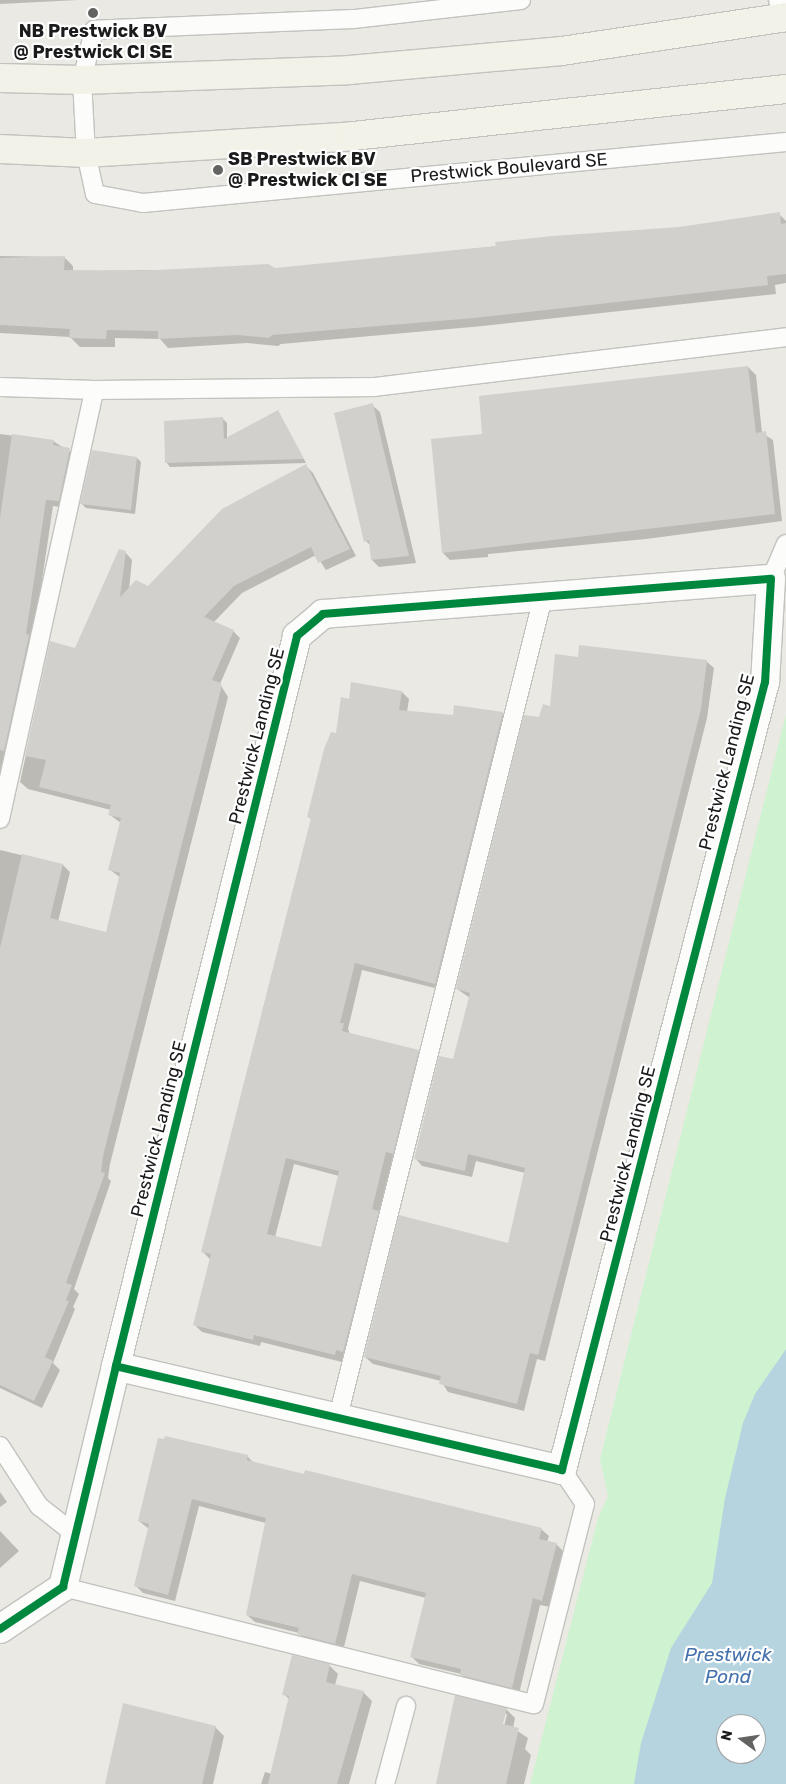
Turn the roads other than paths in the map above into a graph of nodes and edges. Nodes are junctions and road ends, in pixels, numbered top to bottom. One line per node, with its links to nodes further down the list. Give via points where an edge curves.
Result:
1 (520, 0): 4 (lane, Prestwick Boulevard SE, via 353,19 94,30)
2 (783, 11): 4 (street, via 562,51 349,70)
3 (0, 78): 4 (street)
4 (82, 80): 8 (lane, Prestwick Boulevard SE)
5 (786, 89): 8 (street, via 353,136)
6 (786, 142): 8 (lane, Prestwick Boulevard SE, via 143,203 95,194)
7 (0, 149): 8 (street)
8 (86, 153)
9 (786, 337): 11 (lane, via 374,387)
10 (0, 387): 11 (lane)
11 (94, 390): 15 (lane)
12 (786, 544): 13 (lane)
13 (771, 579): 14 (street, Prestwick Landing SE); 19 (street, Prestwick Landing SE, via 765,682)
14 (543, 597): 16 (street, Prestwick Landing SE, via 323,614 297,636); 17 (lane)
15 (0, 819)
16 (116, 1366): 17 (street); 20 (street, Prestwick Landing SE)
17 (338, 1417): 19 (street)
18 (0, 1446): 20 (lane, via 39,1506)
19 (562, 1470): 21 (lane, via 585,1504 534,1704)
20 (76, 1535): 21 (street, Prestwick Landing SE)
21 (63, 1588): 22 (street)
22 (0, 1629)
23 (406, 1706): 24 (lane)
24 (385, 1784)

